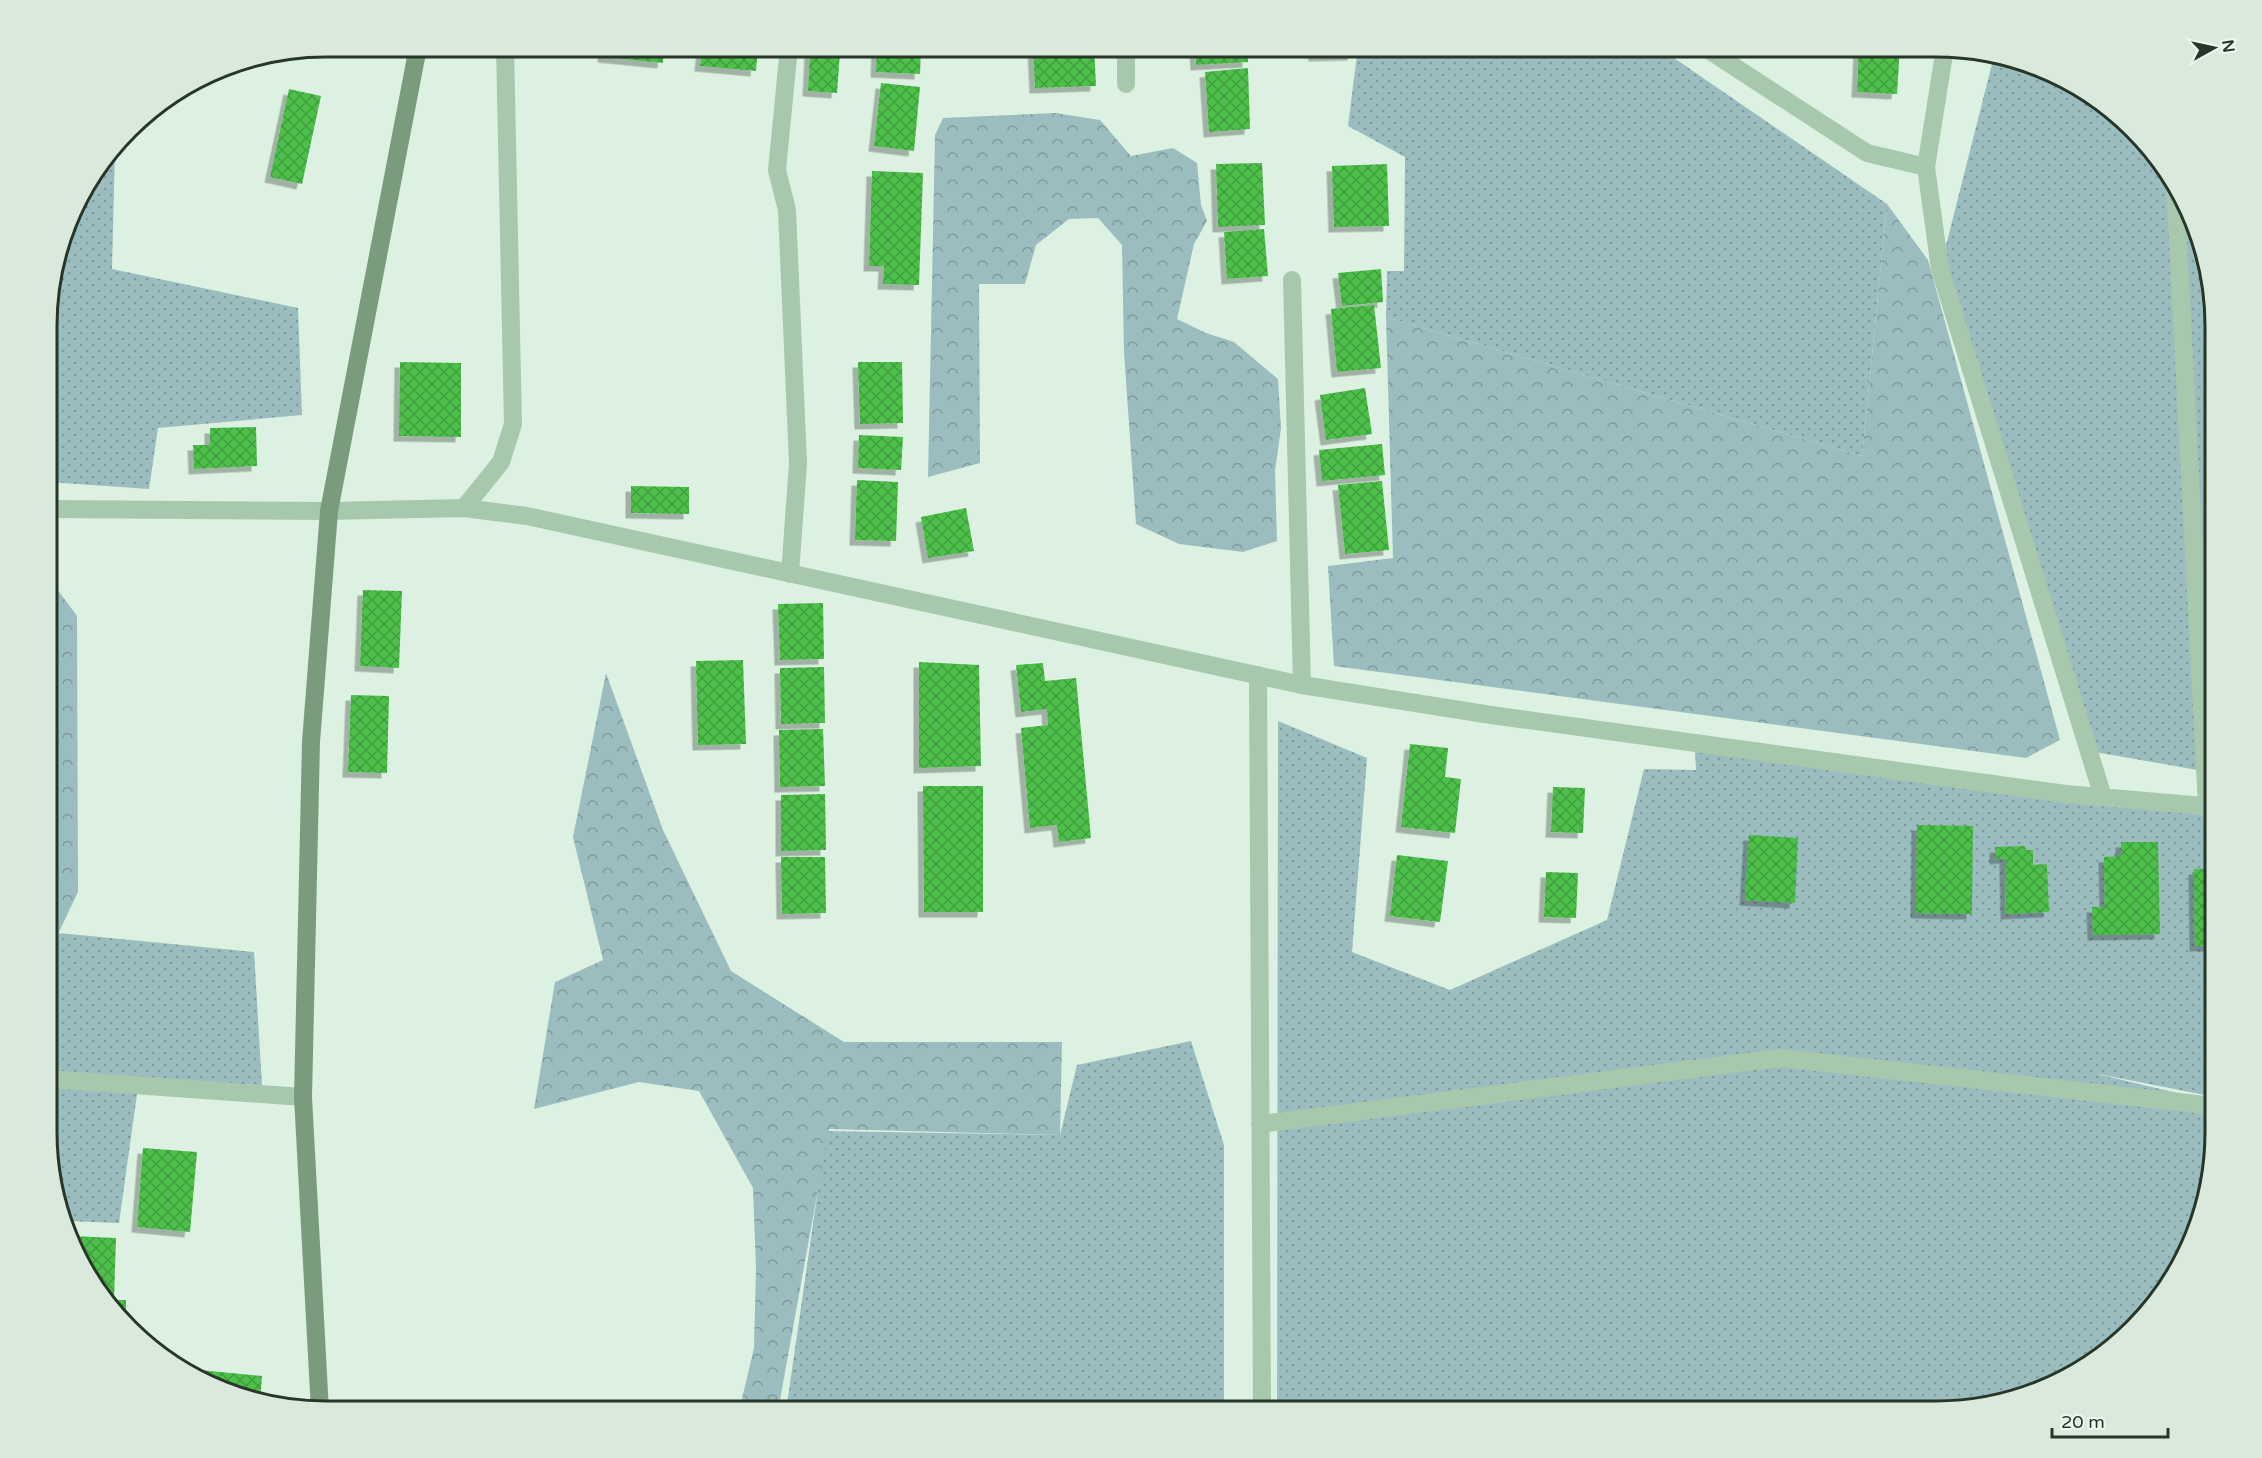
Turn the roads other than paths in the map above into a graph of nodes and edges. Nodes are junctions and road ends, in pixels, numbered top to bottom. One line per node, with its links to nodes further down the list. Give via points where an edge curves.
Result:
1 (416, 57): 13 (street)
2 (506, 57): 11 (street, via 513,424 501,462)
3 (788, 57): 14 (street, via 777,170 788,210 798,463)
4 (1126, 57): 7 (street)
5 (1721, 57): 8 (street, via 1867,153)
6 (1943, 57): 8 (street)
7 (1126, 84)
8 (1926, 167): 18 (street, via 1940,268)
9 (2176, 206): 17 (street)
10 (1292, 280): 16 (street)
11 (464, 508): 13 (street); 14 (street, via 527,516)
12 (57, 509): 13 (street)
13 (329, 511): 21 (street, via 310,742)
14 (790, 573): 15 (street)
15 (1258, 675): 16 (street); 23 (street)
16 (1302, 685): 18 (street, via 1526,720)
17 (2205, 703)
18 (2103, 797): 19 (street)
19 (2205, 806)
20 (57, 1080): 21 (street)
21 (303, 1097): 24 (street)
22 (2205, 1105): 23 (street, via 1780,1059)
23 (1260, 1124): 25 (street)
24 (319, 1401)
25 (1262, 1401)

